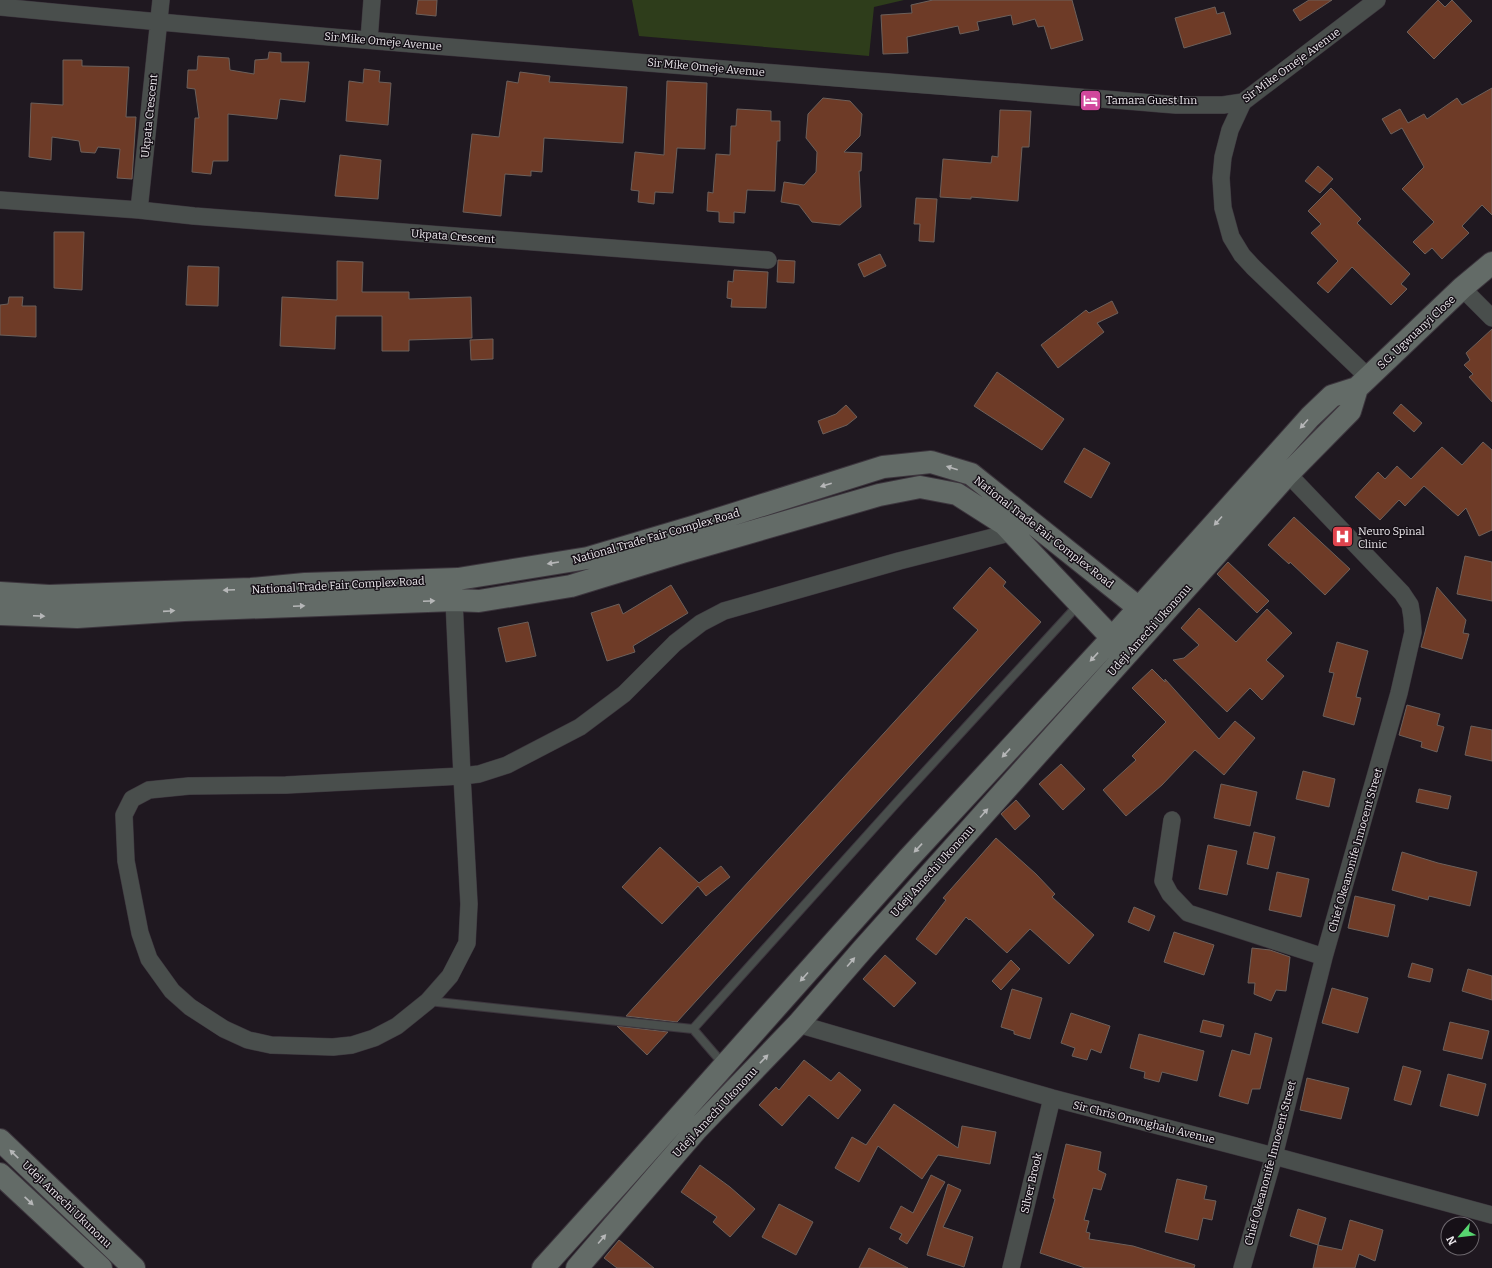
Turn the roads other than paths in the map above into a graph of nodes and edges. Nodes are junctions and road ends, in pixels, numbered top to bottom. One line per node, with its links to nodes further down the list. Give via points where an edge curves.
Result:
1 (161, 0): 5 (street, Ukpata Crescent)
2 (372, 0): 6 (street)
3 (1377, 0): 7 (street, Sir Mike Omeje Avenue)
4 (0, 7): 5 (street, Sir Mike Omeje Avenue)
5 (159, 22): 6 (street, Sir Mike Omeje Avenue); 9 (street, Ukpata Crescent)
6 (369, 40): 7 (street, Sir Mike Omeje Avenue, via 1176,105 1223,105)
7 (1243, 102): 14 (street, via 1230,130 1221,178 1223,208 1231,237 1242,255)
8 (0, 200): 9 (street, Ukpata Crescent)
9 (139, 210): 10 (street, Ukpata Crescent)
10 (768, 260)
11 (1492, 263): 12 (main road)
12 (1462, 288): 13 (street, S.G. Ugwuanyi Close); 14 (main road, S.G. Ugwuanyi Close)
13 (1492, 318)
14 (1362, 383): 15 (main road, Udeji Amechi Ukononu, via 1350,411); 20 (main road, Udeji Amechi Ukononu, one-way to 20, via 1332,396 1321,407)
15 (1288, 474): 22 (main road, Udeji Amechi Ukononu); 27 (street, Chief Okeanonife Innocent Street, via 1402,592 1410,605 1412,617 1413,632 1399,693)
16 (1013, 532): 18 (main road, National Trade Fair Complex Road, via 957,494 920,487 864,500 571,586 479,601); 19 (main road, National Trade Fair Complex Road); 25 (street, via 898,561 724,611 701,623 675,642 624,694 580,727 507,765 479,774)
17 (0, 593): 20 (main road, National Trade Fair Complex Road, one-way to 17, via 971,474 931,462 884,467 588,558 458,579 57,596)
18 (454, 600): 21 (main road, National Trade Fair Complex Road, one-way to 18, via 77,617 184,610); 25 (street)
19 (1079, 604): 23 (main road, National Trade Fair Complex Road); 30 (lane)
20 (1139, 608): 22 (main road, National Trade Fair Complex Road); 23 (main road, Udeji Amechi Ukononu)
21 (0, 614)
22 (1155, 622): 24 (main road, Udeji Amechi Ukononu)
23 (1112, 638): 24 (main road, National Trade Fair Complex Road); 31 (main road, Udeji Amechi Ukononu, one-way to 31, via 908,859)
24 (1128, 653): 29 (main road, Udeji Amechi Ukononu, one-way to 24)
25 (462, 776): 28 (street, via 468,904 467,943 450,976); 28 (street, via 286,785 188,786 148,790 132,799 124,816 126,861 140,933 148,959 172,991 190,1007 224,1029 248,1040 271,1045 352,1045 374,1038 397,1026)
26 (1172, 820): 27 (street, via 1163,881 1180,905 1188,912)
27 (1324, 956): 36 (street, Chief Okeanonife Innocent Street)
28 (428, 1001): 30 (lane)
29 (798, 1024): 32 (street, Sir Chris Onwughalu Avenue); 34 (main road, Udeji Amechi Ukononu, one-way to 29)
30 (693, 1029): 31 (lane)
31 (724, 1066): 33 (main road, Udeji Amechi Ukononu)
32 (1052, 1098): 36 (street, Sir Chris Onwughalu Avenue); 43 (street, Silver Brook)
33 (682, 1114): 34 (main road); 41 (main road, Udeji Amechi Ukononu)
34 (697, 1129): 42 (main road, Udeji Amechi Ukononu, one-way to 34)
35 (0, 1140): 40 (main road, Udeji Amechi Ukunonu, one-way to 35)
36 (1274, 1156): 38 (street, Sir Chris Onwughalu Avenue); 44 (street, Chief Okeanonife Innocent Street)
37 (0, 1174): 39 (main road, Udeji Amechi Ukunonu, one-way to 39)
38 (1492, 1214)
39 (101, 1268)
40 (134, 1268)
41 (542, 1268)
42 (577, 1268)
43 (1011, 1268)
44 (1242, 1268)

